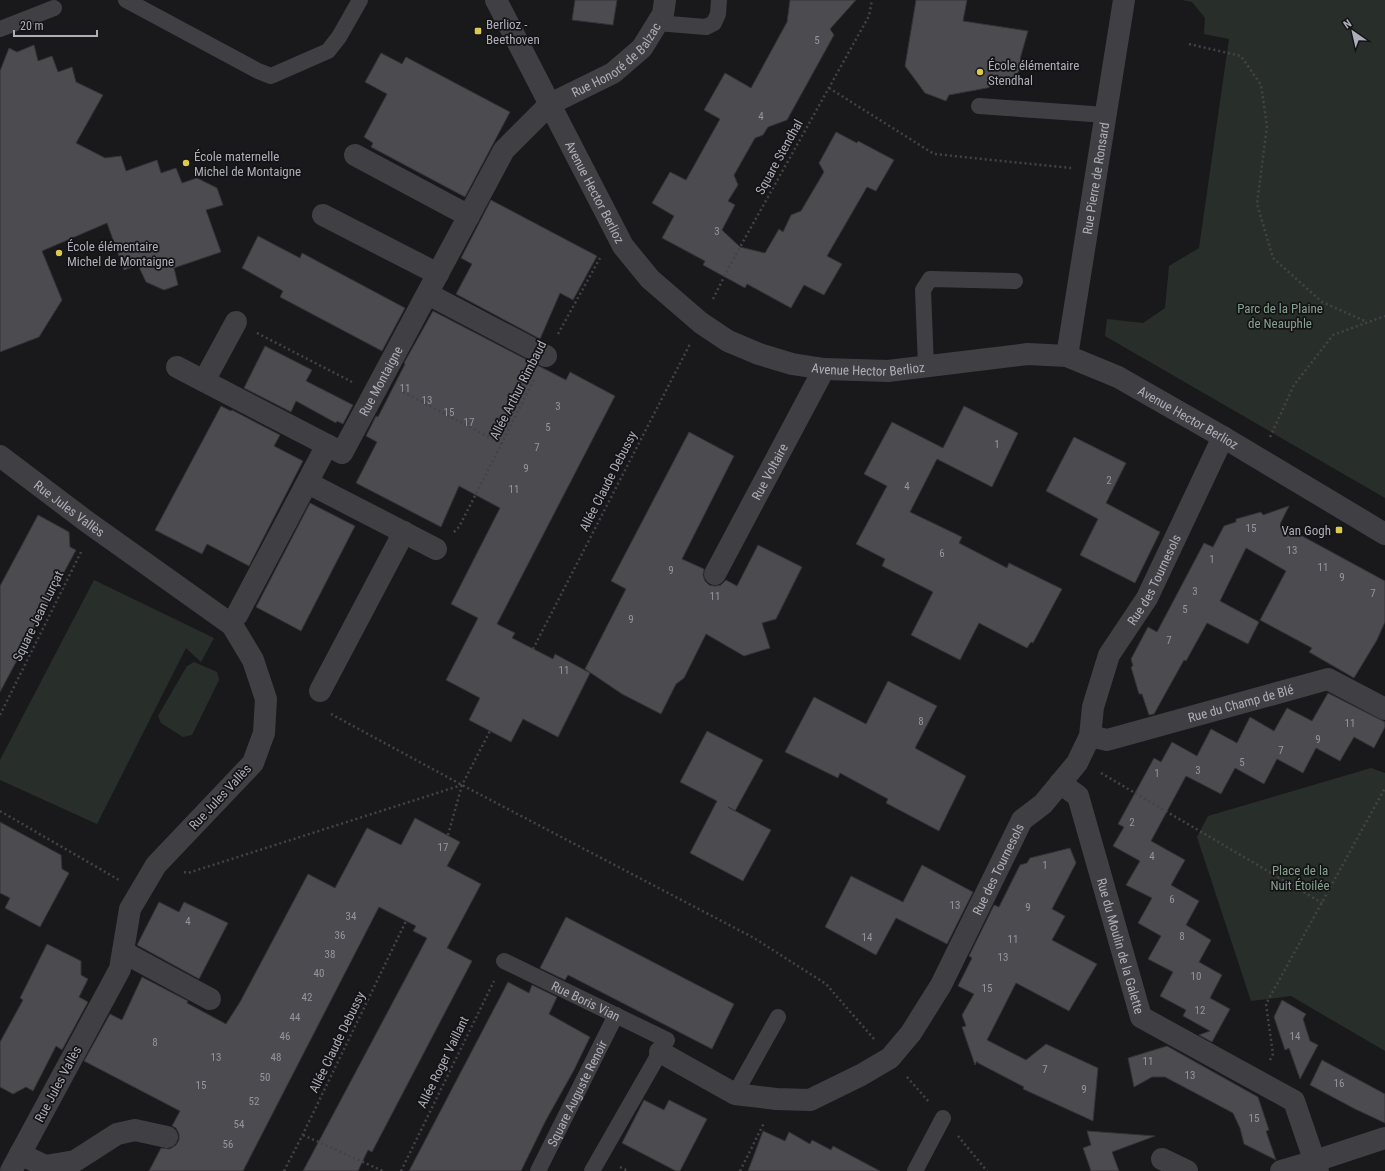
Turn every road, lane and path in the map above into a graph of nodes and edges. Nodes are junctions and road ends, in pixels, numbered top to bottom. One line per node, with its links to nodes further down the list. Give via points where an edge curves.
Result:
1 (126, 0): 2 (lane, via 271,76 328,51)
2 (360, 0)
3 (496, 0): 13 (street, Avenue Hector Berlioz)
4 (665, 0): 9 (street, Rue Honoré de Balzac, via 663,14)
5 (719, 0): 9 (lane, via 714,23 706,27)
6 (872, 0): 12 (path, Square Stendhal, via 869,16)
7 (1124, 0): 15 (street, Rue Pierre de Ronsard)
8 (54, 8): 10 (lane)
9 (657, 23): 13 (street, Rue Honoré de Balzac, via 642,48 613,74)
10 (0, 29)
11 (1189, 44): 26 (path, via 1241,56 1261,85 1267,126 1257,204 1273,258 1322,302)
12 (829, 88): 17 (path, via 934,154); 27 (path, Square Stendhal, via 730,265)
13 (550, 104): 19 (street, Rue Montaigne, via 504,150); 20 (street, Avenue Hector Berlioz)
14 (979, 106): 15 (lane)
15 (1106, 115): 17 (street, Rue Pierre de Ronsard)
16 (355, 155): 19 (street)
17 (1097, 170): 29 (street, Rue Pierre de Ronsard)
18 (322, 215): 21 (street)
19 (469, 216): 21 (street, Rue Montaigne)
20 (623, 246): 27 (street, Avenue Hector Berlioz, via 650,279); 28 (path, Allée Arthur Rimbaud, via 599,258)
21 (438, 274): 23 (street, Rue Montaigne)
22 (1015, 281): 30 (lane, via 930,279 923,290)
23 (428, 294): 28 (street); 34 (street, Rue Montaigne)
24 (1385, 316): 26 (path)
25 (236, 322): 33 (street); 34 (path)
26 (1367, 322): 39 (path, via 1333,336 1294,385)
27 (701, 323): 32 (street, Avenue Hector Berlioz, via 728,341 759,354 792,364); 47 (path, Allée Claude Debussy)
28 (546, 356): 36 (path, Allée Arthur Rimbaud)
29 (1067, 356): 30 (street, Avenue Hector Berlioz, via 1028,354); 35 (street, Avenue Hector Berlioz, via 1118,377)
30 (926, 366): 32 (street, Avenue Hector Berlioz, via 888,371)
31 (177, 367): 33 (street, Rue Montaigne)
32 (824, 369): 45 (street, Rue Voltaire)
33 (204, 381): 37 (street, Rue Montaigne)
34 (378, 387): 36 (path); 37 (street, Rue Montaigne, via 342,453)
35 (1223, 437): 39 (street, Avenue Hector Berlioz); 52 (street, Rue des Tournesols, via 1147,598 1108,654 1093,707)
36 (502, 444): 44 (path, Allée Arthur Rimbaud, via 459,527)
37 (328, 446): 40 (street)
38 (0, 456): 41 (street, Rue Jules Vallès)
39 (1260, 459): 43 (street, Avenue Hector Berlioz)
40 (308, 482): 42 (street); 46 (street)
41 (94, 526): 50 (path, Square Jean Lurçat); 59 (street, Rue Jules Vallès, via 232,625 253,660 266,699 264,733 252,763)
42 (404, 532): 44 (street); 48 (street)
43 (1385, 534)
44 (436, 549)
45 (715, 574)
46 (238, 615)
47 (533, 649)
48 (323, 701): 55 (path)
49 (1385, 709): 52 (street, Rue du Champ de Blé, via 1328,679 1107,740)
50 (0, 715)
51 (490, 731): 55 (path)
52 (1090, 736): 54 (street, Rue des Tournesols, via 1077,763)
53 (1095, 770): 61 (path)
54 (1060, 783): 69 (street, Rue des Tournesols, via 1043,804 1022,820 941,985 911,1033); 70 (street, Rue du Moulin de la Galette, via 1078,796 1141,1017)
55 (462, 785): 58 (path); 59 (path, via 188,873); 69 (path, via 754,938 826,984)
56 (1385, 788): 61 (path)
57 (0, 811): 60 (path)
58 (448, 836)
59 (156, 864): 60 (street, Rue Jules Vallès)
60 (140, 892): 63 (street, Rue Jules Vallès, via 130,909)
61 (1322, 903): 70 (path, via 1266,1004 1273,1054)
62 (406, 921): 73 (path, Allée Claude Debussy)
63 (123, 952): 65 (street); 77 (street, Rue Jules Vallès, via 120,969)
64 (504, 961): 66 (lane, Rue Boris Vian); 81 (path, Allée Roger Vaillant)
65 (210, 998)
66 (616, 1015): 68 (lane, Rue Boris Vian); 82 (lane, Square Auguste Renoir)
67 (778, 1018): 71 (lane)
68 (664, 1046): 71 (street, Rue des Tournesols); 83 (lane)
69 (890, 1058): 71 (street, Rue des Tournesols, via 810,1100); 72 (path)
70 (1257, 1081): 78 (street, Rue du Moulin de la Galette, via 1294,1101)
71 (735, 1094)
72 (943, 1118): 84 (lane); 85 (path)
73 (303, 1134): 79 (path, Allée Claude Debussy); 80 (path)
74 (167, 1137): 77 (street, via 135,1130 117,1134 75,1161 45,1166)
75 (1385, 1138): 78 (street)
76 (1162, 1159): 86 (street)
77 (15, 1164)
78 (1317, 1166): 87 (street)
79 (284, 1171)
80 (383, 1171)
81 (401, 1171)
82 (538, 1171)
83 (592, 1171)
84 (915, 1171)
85 (987, 1171)
86 (1187, 1171)
87 (1281, 1171)

